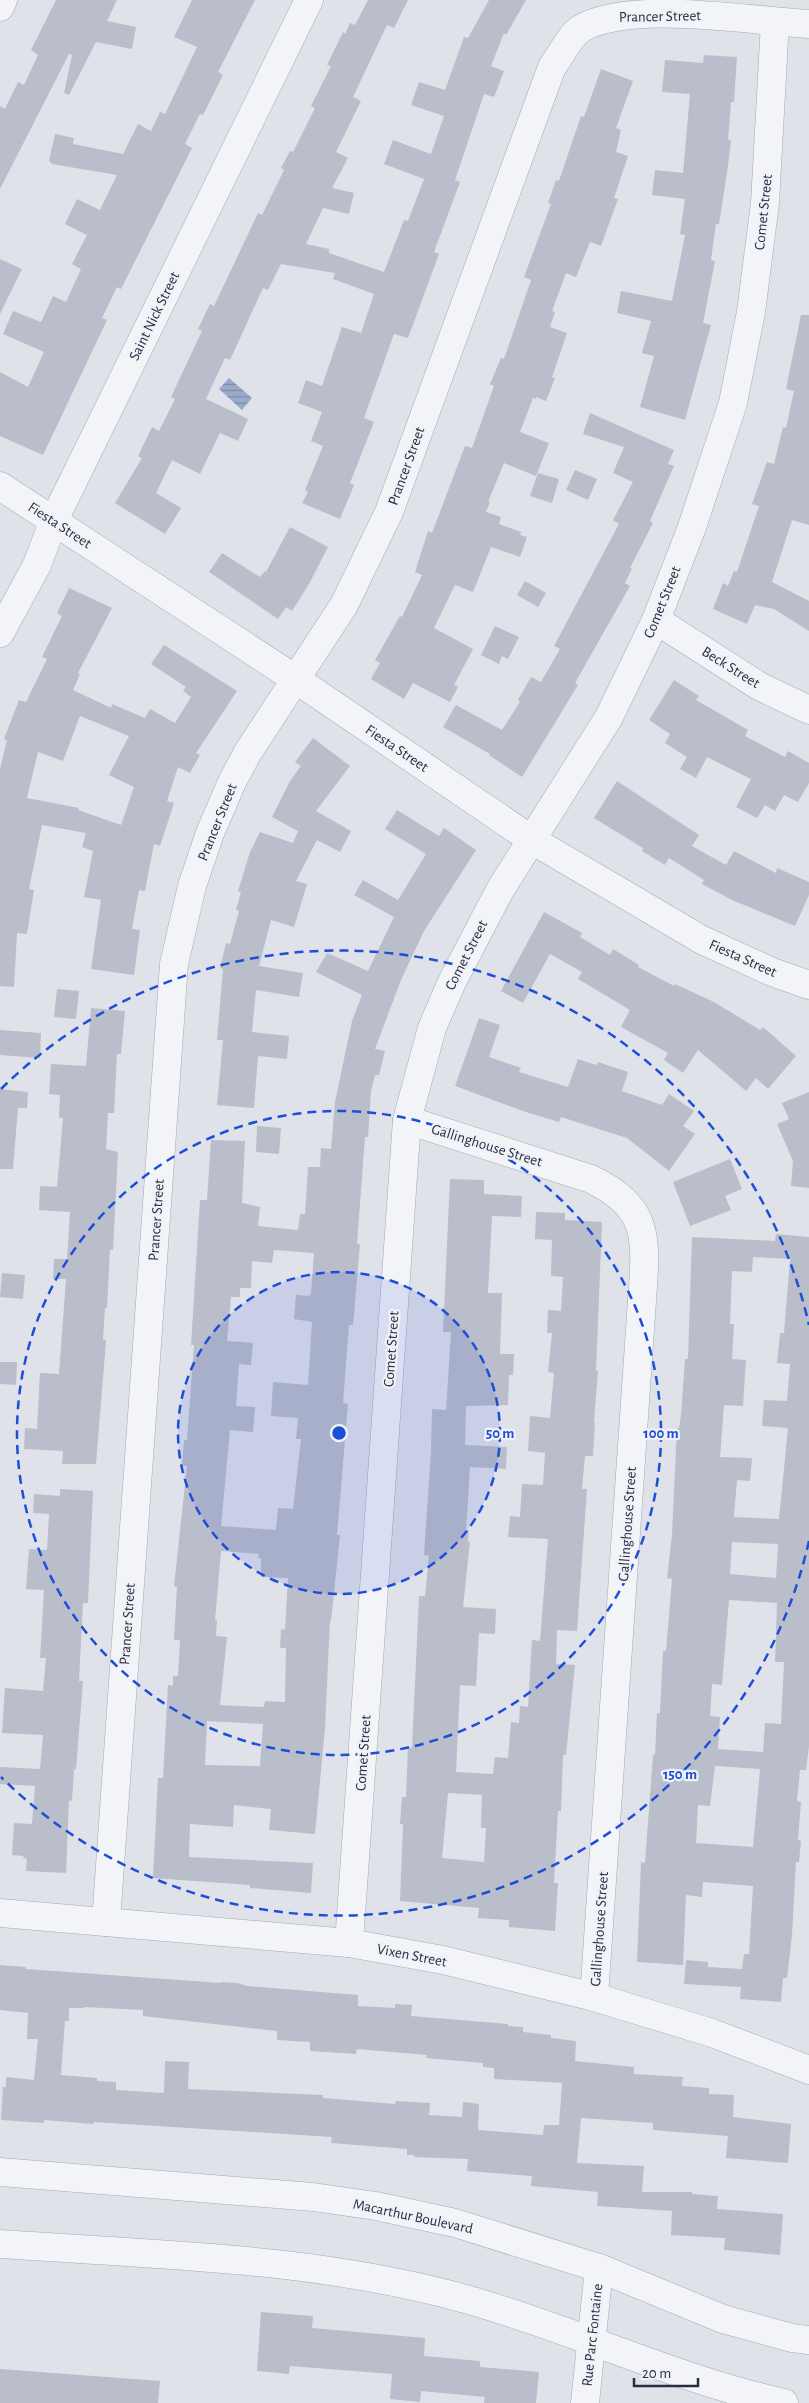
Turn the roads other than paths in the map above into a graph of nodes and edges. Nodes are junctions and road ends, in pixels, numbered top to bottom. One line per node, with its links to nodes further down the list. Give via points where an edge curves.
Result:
1 (3, 0): 3 (street)
2 (308, 0): 7 (street, Saint Nick Street)
3 (0, 7)
4 (775, 22): 5 (street, Prancer Street); 8 (street, Comet Street, via 765,203 751,312 733,403 692,527); 10 (street, Prancer Street, via 687,14 637,14 597,21 571,37 552,67 389,512 344,606)
5 (809, 24)
6 (0, 486): 7 (street, Fiesta Street)
7 (54, 520): 9 (street, Saint Nick Street, via 37,565); 10 (street, Fiesta Street)
8 (656, 620): 11 (street, Beck Street, via 759,686); 12 (street, Comet Street, via 609,717)
9 (0, 633)
10 (297, 680): 12 (street, Fiesta Street); 16 (street, Prancer Street, via 248,752 232,782 192,886 174,964)
11 (809, 710)
12 (532, 840): 13 (street, Fiesta Street, via 702,940); 14 (street, Comet Street, via 500,890 452,982 432,1028)
13 (809, 985)
14 (407, 1120): 17 (street, Comet Street); 18 (street, Gallinghouse Street, via 591,1179 615,1190 636,1217 644,1234)
15 (0, 1913): 16 (street, Vixen Street)
16 (106, 1922): 17 (street, Vixen Street)
17 (349, 1942): 18 (street, Vixen Street, via 443,1960)
18 (594, 1997): 19 (street, Vixen Street, via 712,2033)
19 (809, 2070)
20 (0, 2172): 22 (street, Macarthur Boulevard, via 313,2196 376,2206 455,2222)
21 (0, 2244): 24 (street, via 258,2263 333,2272 399,2283 469,2300)
22 (599, 2268): 23 (street, Macarthur Boulevard, via 722,2319); 24 (street, Rue Parc Fontaine)
23 (809, 2340)
24 (592, 2342): 25 (street, Rue Parc Fontaine); 26 (street, via 725,2387)
25 (585, 2403)
26 (784, 2403)

